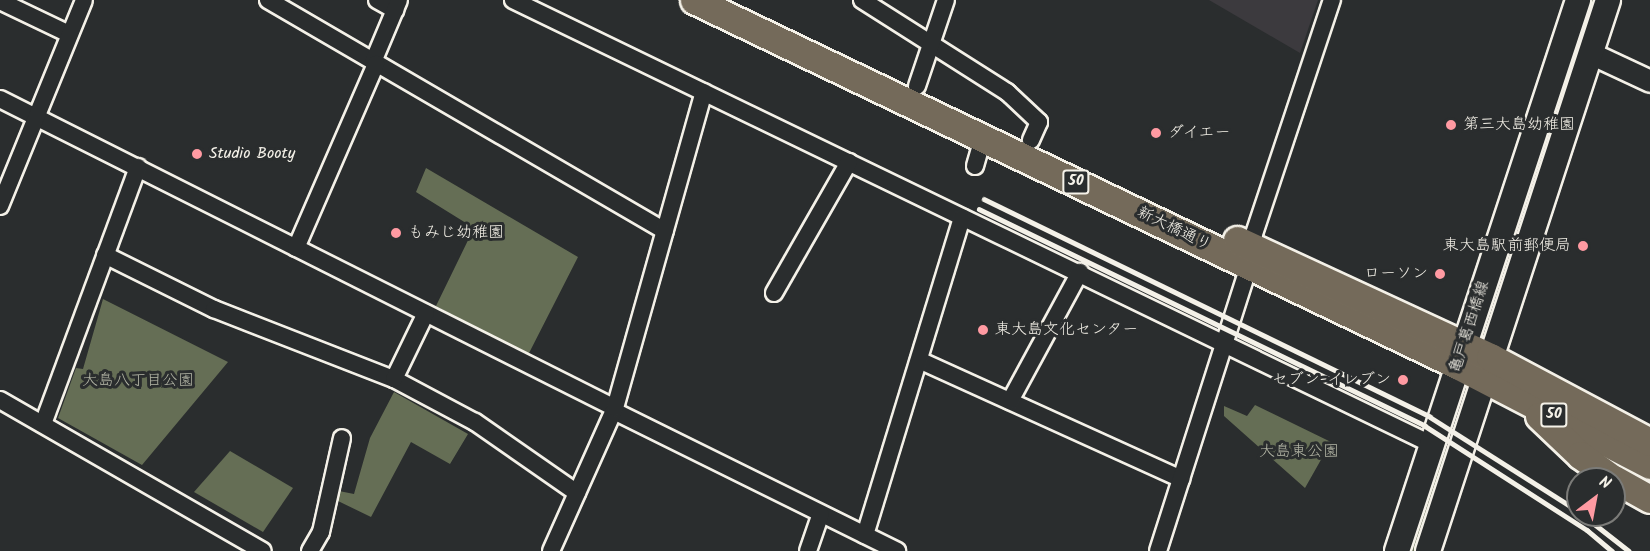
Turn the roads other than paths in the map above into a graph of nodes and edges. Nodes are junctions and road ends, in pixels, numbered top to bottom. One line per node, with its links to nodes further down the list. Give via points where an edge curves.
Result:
1 (84, 0): 14 (street)
2 (268, 0): 17 (street)
3 (377, 0): 13 (street)
4 (513, 0): 20 (street)
5 (694, 0): 23 (main road, 新大橋通り / 50)
6 (736, 0): 19 (main road, 新大橋通り / 50)
7 (862, 0): 15 (street)
8 (946, 0): 15 (street)
9 (1332, 0): 33 (street)
10 (1578, 0): 38 (main road, 亀戸葛西橋線)
11 (1608, 0): 16 (main road, 亀戸葛西橋線)
12 (0, 1): 14 (street)
13 (397, 5): 17 (street)
14 (69, 34): 22 (street)
15 (932, 46): 19 (street); 24 (street, via 1006,92 1039,122)
16 (1590, 53): 18 (street); 40 (main road, 亀戸葛西橋線)
17 (374, 63): 30 (street); 31 (street)
18 (1650, 81)
19 (917, 86): 24 (main road, 新大橋通り / 50)
20 (704, 92): 25 (street); 30 (street)
21 (0, 99): 22 (street)
22 (37, 117): 27 (street); 28 (street)
23 (983, 138): 26 (street); 33 (main road, 新大橋通り / 50)
24 (1031, 140): 33 (main road, 新大橋通り / 50)
25 (849, 162): 29 (street); 35 (street)
26 (975, 166)
27 (138, 167): 31 (street); 32 (street)
28 (0, 203)
29 (962, 217): 34 (street); 39 (street)
30 (665, 231): 46 (street)
31 (296, 248): 36 (street)
32 (105, 255): 41 (street, via 214,309); 47 (street)
33 (1250, 256): 37 (street); 38 (main road, 新大橋通り / 50)
34 (1080, 272): 37 (street); 45 (street)
35 (774, 294)
36 (426, 313): 41 (street); 46 (street)
37 (1225, 342): 51 (street); 54 (street)
38 (1461, 355): 40 (main road, 新大橋通り / 50); 51 (main road, 亀戸葛西橋線)
39 (919, 360): 45 (street); 59 (street)
40 (1487, 368): 42 (main road, 新大橋通り / 50); 43 (main road, 新大橋通り / 50); 67 (main road, 亀戸葛西橋線)
41 (394, 379): 56 (street, via 475,422)
42 (1548, 386): 48 (main road, via 1617,406); 50 (main road, 新大橋通り / 50)
43 (1523, 398): 52 (main road, 新大橋通り / 50); 53 (main road)
44 (0, 400): 47 (street)
45 (1010, 401): 54 (street)
46 (614, 410): 56 (street); 58 (street)
47 (43, 424): 60 (street)
48 (1650, 424)
49 (342, 438): 61 (street, via 321,532)
50 (1650, 442)
51 (1431, 444): 66 (main road, 亀戸葛西橋線)
52 (1650, 465)
53 (1597, 467)
54 (1181, 479): 65 (street)
55 (1626, 486): 57 (main road)
56 (577, 493): 62 (street)
57 (1650, 499)
58 (821, 514): 59 (street); 63 (street)
59 (865, 536): 64 (street)
60 (263, 551)
61 (310, 551)
62 (551, 551)
63 (808, 551)
64 (897, 551)
65 (1158, 551)
66 (1397, 551)
67 (1428, 551)

